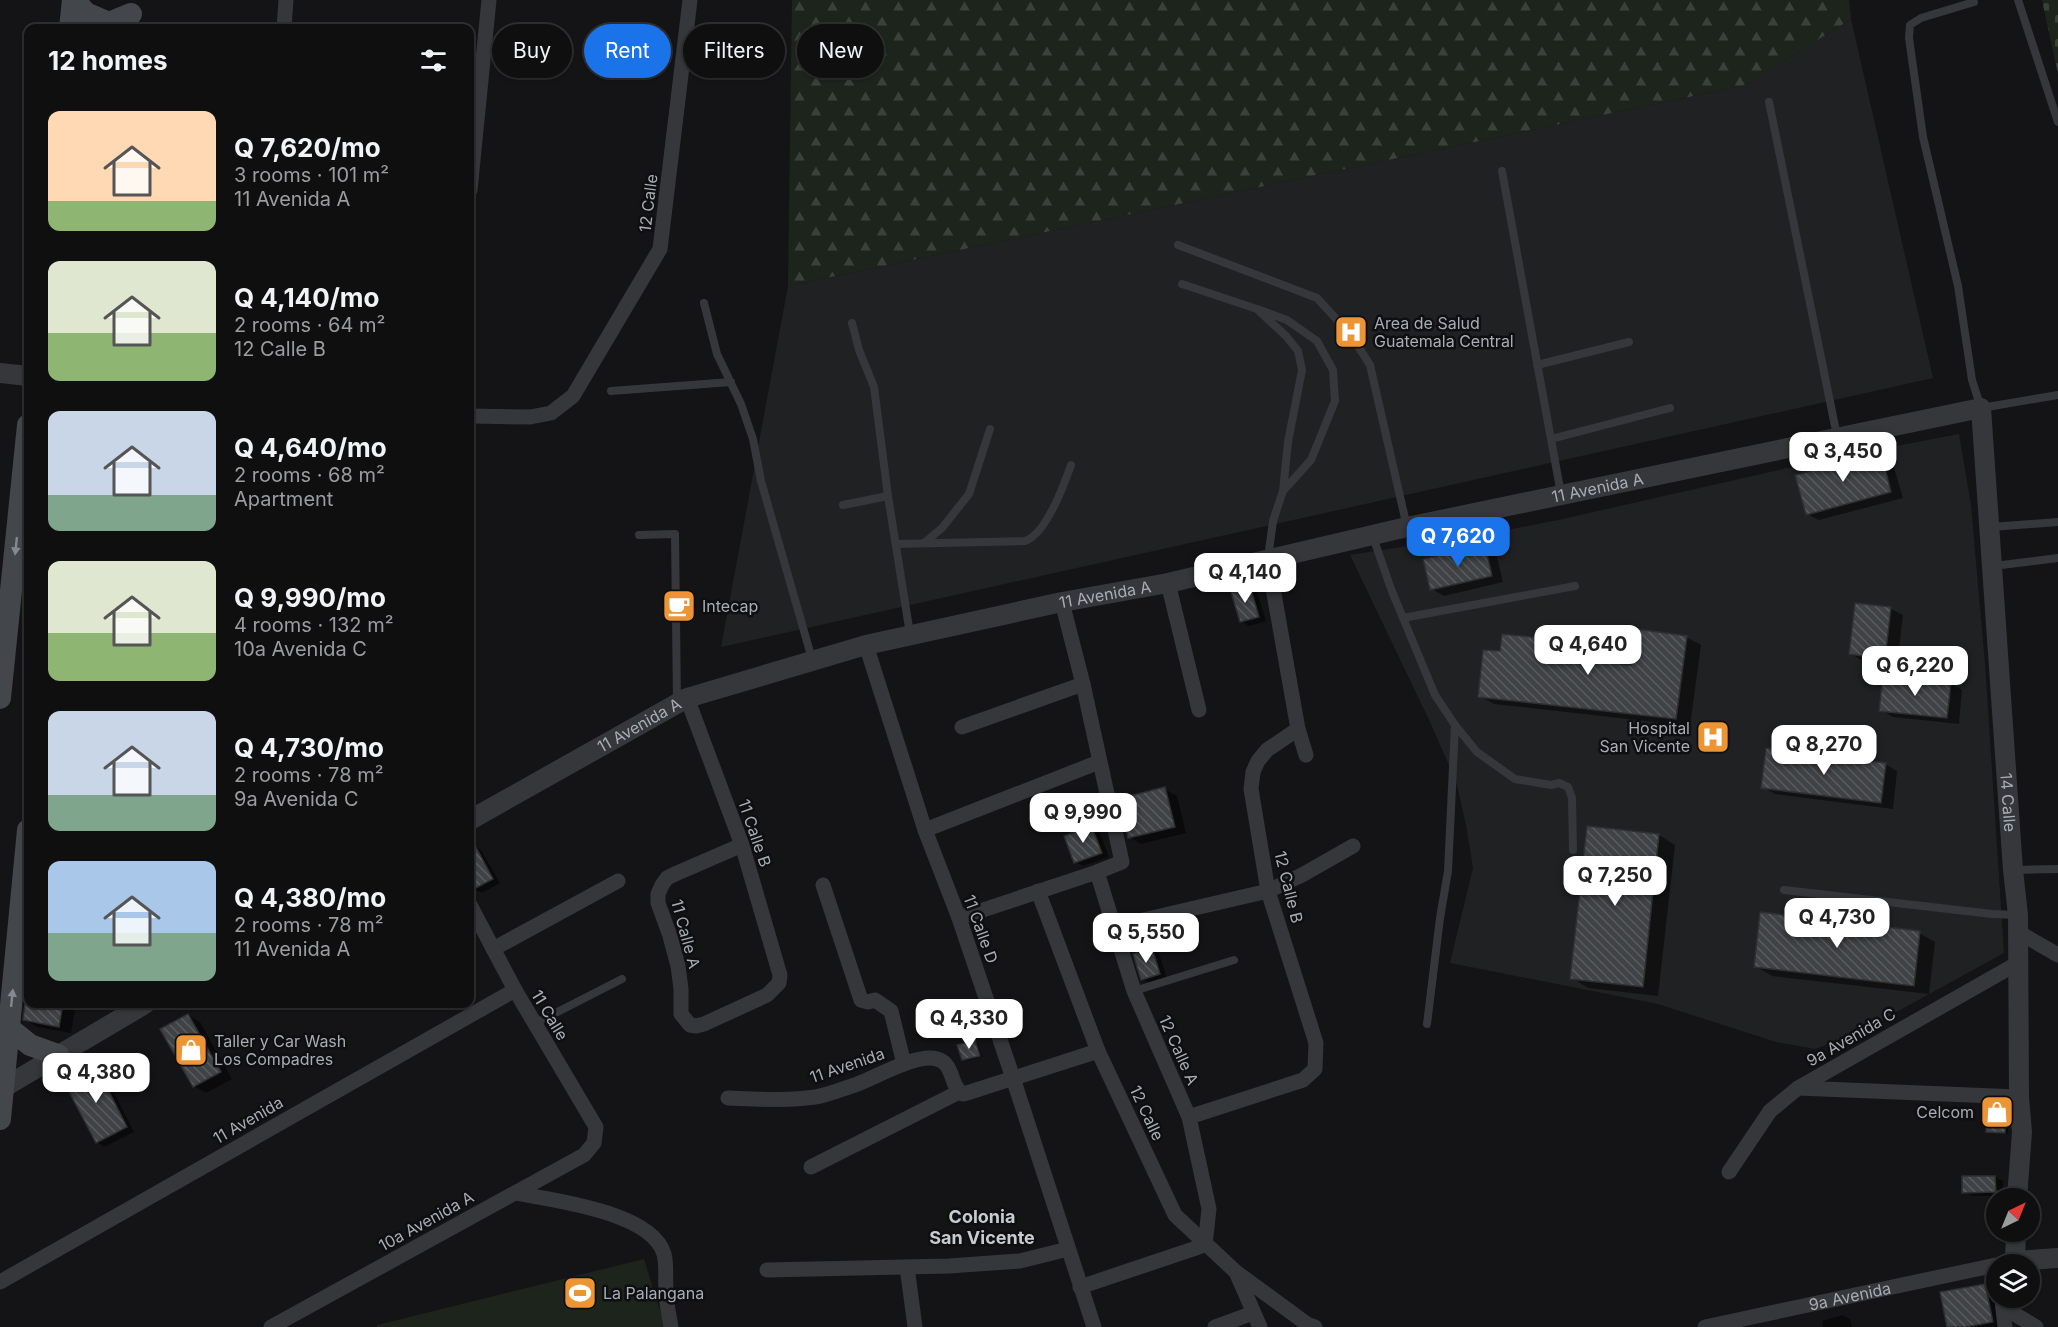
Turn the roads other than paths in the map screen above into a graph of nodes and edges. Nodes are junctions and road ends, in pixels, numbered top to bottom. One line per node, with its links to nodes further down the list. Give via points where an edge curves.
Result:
1 (73, 0): 7 (main road, via 86,13 109,23); 8 (main road)
2 (286, 0): 9 (street)
3 (489, 0): 12 (street)
4 (690, 0): 28 (street, 12 Calle, via 660,249 573,396 551,413 530,417)
5 (2018, 0): 11 (lane)
6 (1974, 2): 27 (lane, via 1921,18 1910,26 1909,38 1923,137 1958,286 1972,380)
7 (132, 14)
8 (70, 24)
9 (284, 24)
10 (1769, 102): 30 (lane)
11 (2058, 122)
12 (474, 150)
13 (1502, 171): 20 (lane)
14 (1178, 245): 39 (lane, via 1317,298 1351,335 1370,366)
15 (1182, 284): 17 (lane)
16 (704, 303): 23 (lane, via 717,354)
17 (1257, 309): 34 (lane, via 1298,351 1302,370); 34 (lane, via 1287,320 1317,341 1333,370 1335,401 1311,460)
18 (852, 323): 36 (lane, via 874,387)
19 (1629, 342): 20 (lane)
20 (1537, 365): 31 (lane)
21 (0, 373): 22 (street)
22 (24, 376)
23 (730, 382): 24 (lane); 54 (lane, via 753,439 761,481)
24 (611, 391)
25 (2058, 395): 27 (lane)
26 (1670, 408): 31 (lane)
27 (1981, 408): 30 (street, 11 Avenida A); 40 (street, 14 Calle)
28 (474, 416)
29 (990, 429): 44 (lane, via 969,494 942,528)
30 (1837, 438): 35 (street, 11 Avenida A)
31 (1551, 439): 35 (lane)
32 (24, 464): 56 (main road, one-way to 56)
33 (1071, 465): 44 (lane, via 1060,493 1031,539)
34 (1282, 491): 46 (lane)
35 (1561, 495): 39 (street, 11 Avenida A)
36 (888, 496): 37 (lane); 43 (lane)
37 (843, 505)
38 (2058, 522): 40 (lane)
39 (1407, 527): 42 (street, 11 Avenida A)
40 (1989, 528): 47 (street, 14 Calle)
41 (639, 535): 57 (lane, via 675,534)
42 (1373, 536): 46 (street, 11 Avenida A); 51 (lane)
43 (896, 543): 44 (lane); 52 (lane)
44 (924, 543)
45 (2058, 558): 47 (lane)
46 (1268, 560): 48 (street, 11 Avenida A); 61 (street)
47 (1992, 567): 70 (street, 14 Calle)
48 (1168, 583): 50 (street, 11 Avenida A); 58 (street)
49 (1575, 586): 51 (lane)
50 (1062, 602): 52 (street, 11 Avenida A); 55 (street)
51 (1403, 618): 59 (lane, via 1435,695)
52 (910, 636): 53 (street, 11 Avenida A)
53 (866, 645): 54 (street, 11 Avenida A); 65 (street, 11 Calle D)
54 (813, 660): 57 (street, 11 Avenida A)
55 (1083, 684): 60 (street); 63 (street)
56 (0, 698)
57 (682, 701): 64 (street, 11 Avenida A); 66 (street, 11 Calle B)
58 (1199, 711)
59 (1455, 725): 68 (lane, via 1477,752 1515,779 1568,787 1572,798); 91 (lane, via 1449,871)
60 (962, 727)
61 (1298, 729): 62 (street); 77 (street, 12 Calle B, via 1267,750 1253,772 1251,789)
62 (1306, 755)
63 (1099, 762): 65 (street); 72 (street, via 1122,862)
64 (474, 818)
65 (925, 830): 79 (street, 11 Calle D)
66 (742, 845): 92 (street, 11 Calle A, via 667,878 658,894 678,966 681,1014); 92 (street, 11 Calle B, via 779,966 779,983 767,995 704,1024)
67 (1353, 846): 77 (street)
68 (1573, 850)
69 (2058, 869): 70 (lane)
70 (2013, 870): 80 (street, 14 Calle)
71 (24, 872): 93 (main road, one-way to 71)
72 (1097, 872): 76 (street); 81 (street, 12 Calle A)
73 (618, 881): 82 (street)
74 (823, 885): 96 (street, via 861,1000 875,1000 891,1011)
75 (1784, 890): 80 (lane, via 1992,914)
76 (1038, 891): 79 (street); 94 (street, 12 Calle)
77 (1268, 891): 81 (street); 103 (street, 12 Calle B, via 1316,1042 1315,1069 1303,1080)
78 (474, 913): 82 (street, 11 Calle)
79 (959, 918): 97 (street, 11 Calle D)
80 (2018, 924): 83 (street); 85 (street, 14 Calle)
81 (1113, 927): 88 (street, 12 Calle A)
82 (493, 950): 87 (street, 11 Calle)
83 (2058, 955)
84 (1234, 960): 88 (lane)
85 (2018, 963): 98 (street, 9a Avenida C); 101 (street, 14 Calle)
86 (622, 979): 90 (lane)
87 (515, 990): 90 (street, 11 Calle); 118 (street, 11 Avenida)
88 (1134, 991): 103 (street, 12 Calle A)
89 (138, 1008): 95 (street)
90 (534, 1024): 105 (street, 11 Calle, via 596,1127)
91 (1427, 1024)
92 (690, 1025)
93 (9, 1028): 95 (main road, via 30,1046); 99 (main road)
94 (1098, 1051): 97 (street); 110 (street, 12 Calle, via 1175,1215)
95 (58, 1055): 99 (street)
96 (904, 1064): 100 (street, 11 Avenida, via 925,1058 940,1060 950,1070); 102 (street, 11 Avenida, via 818,1097)
97 (1013, 1078): 100 (street, via 968,1094); 111 (street, 11 Calle D)
98 (1797, 1088): 101 (street); 107 (street, 9a Avenida C, via 1770,1111)
99 (2, 1091): 104 (main road)
100 (959, 1092): 106 (street)
101 (2019, 1097): 108 (street, 14 Calle, via 2022,1132)
102 (728, 1098)
103 (1189, 1117): 110 (street, 12 Calle A, via 1209,1209)
104 (0, 1119)
105 (594, 1143): 109 (street, 10a Avenida A, via 584,1155)
106 (811, 1167)
107 (1729, 1172)
108 (2018, 1188)
109 (515, 1193): 123 (street, 10a Avenida A); 124 (street, via 607,1212 642,1229 659,1243 665,1255)
110 (1205, 1245): 117 (street, 12 Calle); 119 (street)
111 (1068, 1249): 114 (street, via 1020,1261); 119 (street, 11 Calle D)
112 (2058, 1258): 113 (street, 9a Avenida)
113 (2040, 1261)
114 (907, 1267): 116 (street); 125 (street)
115 (1986, 1269): 129 (street, 9a Avenida)
116 (767, 1270)
117 (1236, 1272): 122 (street, 12 Calle); 128 (street)
118 (0, 1282)
119 (1080, 1287): 126 (street, 11 Calle D)
120 (2003, 1308): 130 (street)
121 (2010, 1308): 131 (street)
122 (1256, 1320): 127 (street)
123 (271, 1327)
124 (671, 1327)
125 (915, 1327)
126 (1094, 1327)
127 (1215, 1327)
128 (1315, 1327)
129 (1705, 1327)
130 (2005, 1327)
131 (2036, 1327)

